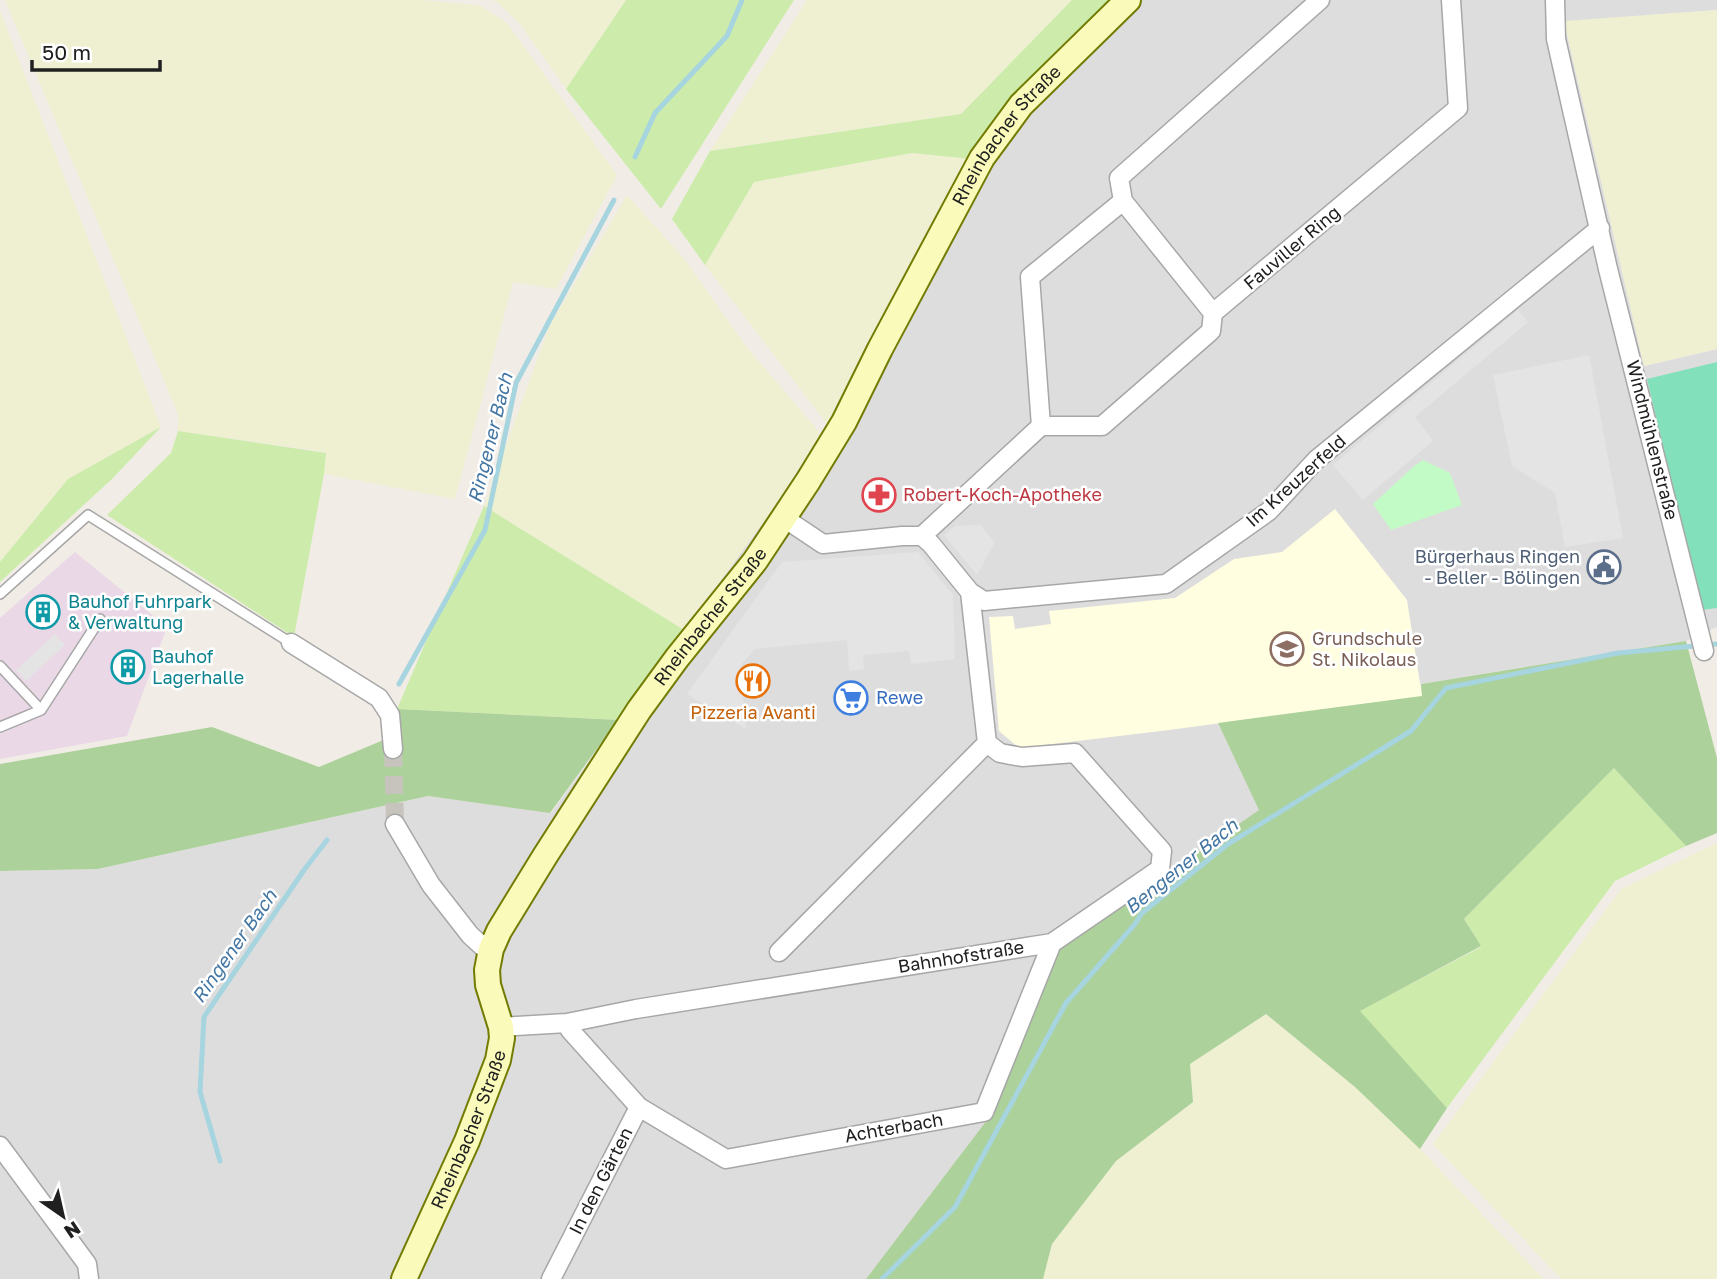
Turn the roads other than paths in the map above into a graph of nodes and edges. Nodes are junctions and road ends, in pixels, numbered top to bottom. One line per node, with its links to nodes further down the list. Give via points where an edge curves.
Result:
1 (1128, 0): 9 (main road, Rheinbacher Straße, via 1021,105 982,158 844,422)
2 (1320, 0): 5 (street, via 1119,178)
3 (1451, 0): 7 (street, Fauviller Ring, via 1458,108)
4 (1555, 0): 6 (street, via 1556,39)
5 (1123, 201): 7 (street); 8 (street, via 1030,278)
6 (1600, 228): 11 (street, Im Kreuzerfeld, via 1316,460 1269,511 1166,584 984,601); 15 (street, Windmühlenstraße)
7 (1213, 313): 8 (street, Fauviller Ring, via 1211,331 1102,426)
8 (1041, 426): 10 (street)
9 (784, 518): 10 (street, via 823,544); 23 (main road, Rheinbacher Straße, via 639,710)
10 (922, 536): 11 (street)
11 (970, 592): 19 (street)
12 (0, 594): 14 (lane, via 88,514)
13 (100, 619): 17 (lane)
14 (291, 643): 20 (street, via 379,698 390,715)
15 (1704, 651)
16 (0, 666): 17 (lane)
17 (41, 710): 18 (lane)
18 (0, 727)
19 (987, 743): 22 (street, Bahnhofstraße, via 1000,753 1022,757 1075,753 1162,851 1160,869); 24 (street)
20 (393, 749)
21 (395, 824): 23 (street, via 431,885 470,935)
22 (1052, 943): 25 (street, Bahnhofstraße); 27 (street, Achterbach, via 984,1112 726,1159)
23 (491, 949): 26 (main road, Rheinbacher Straße, via 487,978)
24 (779, 952)
25 (567, 1023): 26 (street, Bahnhofstraße); 27 (street, In den Gärten)
26 (502, 1027): 30 (main road, Rheinbacher Straße, via 498,1060 467,1141)
27 (639, 1107): 31 (street, In den Gärten)
28 (0, 1146): 29 (street, via 87,1264)
29 (89, 1279)
30 (404, 1279)
31 (551, 1279)

